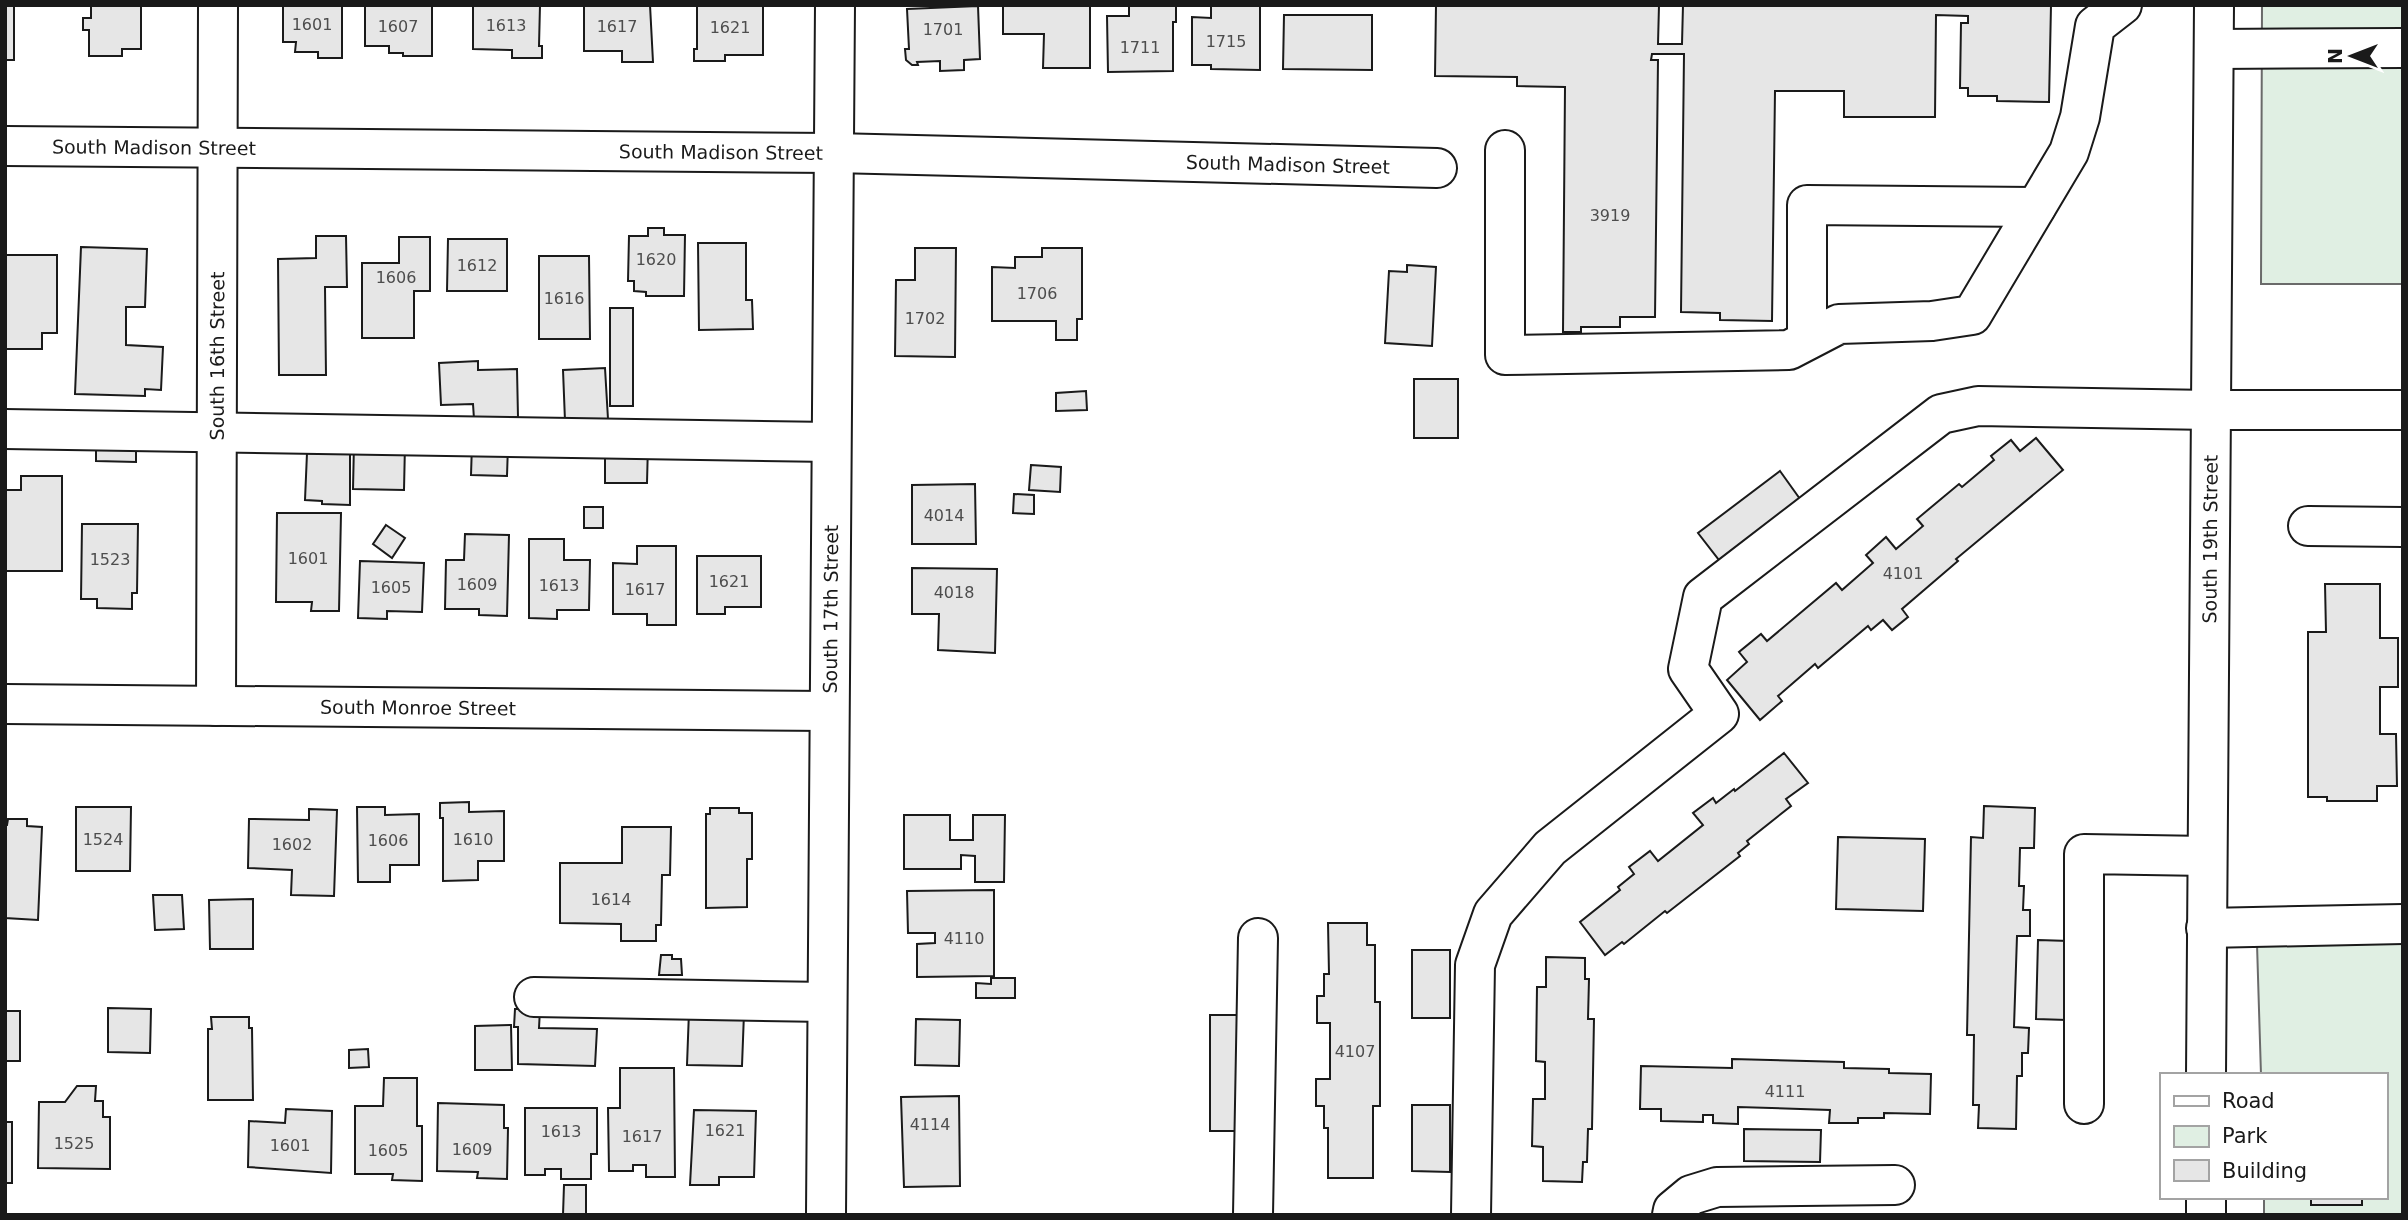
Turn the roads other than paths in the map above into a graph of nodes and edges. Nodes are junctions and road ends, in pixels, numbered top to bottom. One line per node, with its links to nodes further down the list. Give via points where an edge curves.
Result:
1 (218, 5): 8 (street, South 16th Street)
2 (835, 5): 10 (street, South 17th Street)
3 (2122, 5): 12 (street, via 2095,26 2080,117 2069,152)
4 (2214, 5): 6 (street, South 19th Street)
5 (2403, 48): 6 (street)
6 (2215, 50): 14 (street, South 19th Street)
7 (5, 146): 8 (street, South Madison Street)
8 (216, 148): 10 (street, South Madison Street); 17 (street, South 16th Street)
9 (1505, 150): 13 (street, via 1505,355 1789,350)
10 (834, 153): 11 (street, South Madison Street); 18 (street, South 17th Street)
11 (1437, 169)
12 (2036, 207): 13 (street, via 1972,315 1839,324); 13 (street, via 1807,205)
13 (1807, 340)
14 (2211, 410): 15 (street); 24 (street, South 19th Street); 35 (street, via 1979,406 1941,414 1703,597 1688,669 1719,714 1550,848 1493,914 1475,965)
15 (2403, 410)
16 (5, 429): 17 (street)
17 (216, 431): 18 (street); 22 (street, South 16th Street)
18 (831, 442): 23 (street, South 17th Street)
19 (2308, 526): 20 (street)
20 (2403, 527)
21 (5, 704): 22 (street, South Monroe Street)
22 (216, 706): 23 (street, South Monroe Street)
23 (829, 711): 29 (street, South 17th Street)
24 (2207, 856): 26 (street, South 19th Street); 31 (street, via 2084,854)
25 (2403, 924): 26 (street)
26 (2206, 928): 30 (street, South 19th Street)
27 (1258, 938): 34 (street)
28 (534, 997): 29 (street)
29 (827, 1002): 33 (street, South 17th Street)
30 (2206, 1073)
31 (2084, 1104)
32 (1895, 1185): 36 (street, via 1717,1187 1691,1195)
33 (826, 1215)
34 (1253, 1215)
35 (1471, 1215)
36 (1672, 1215)

